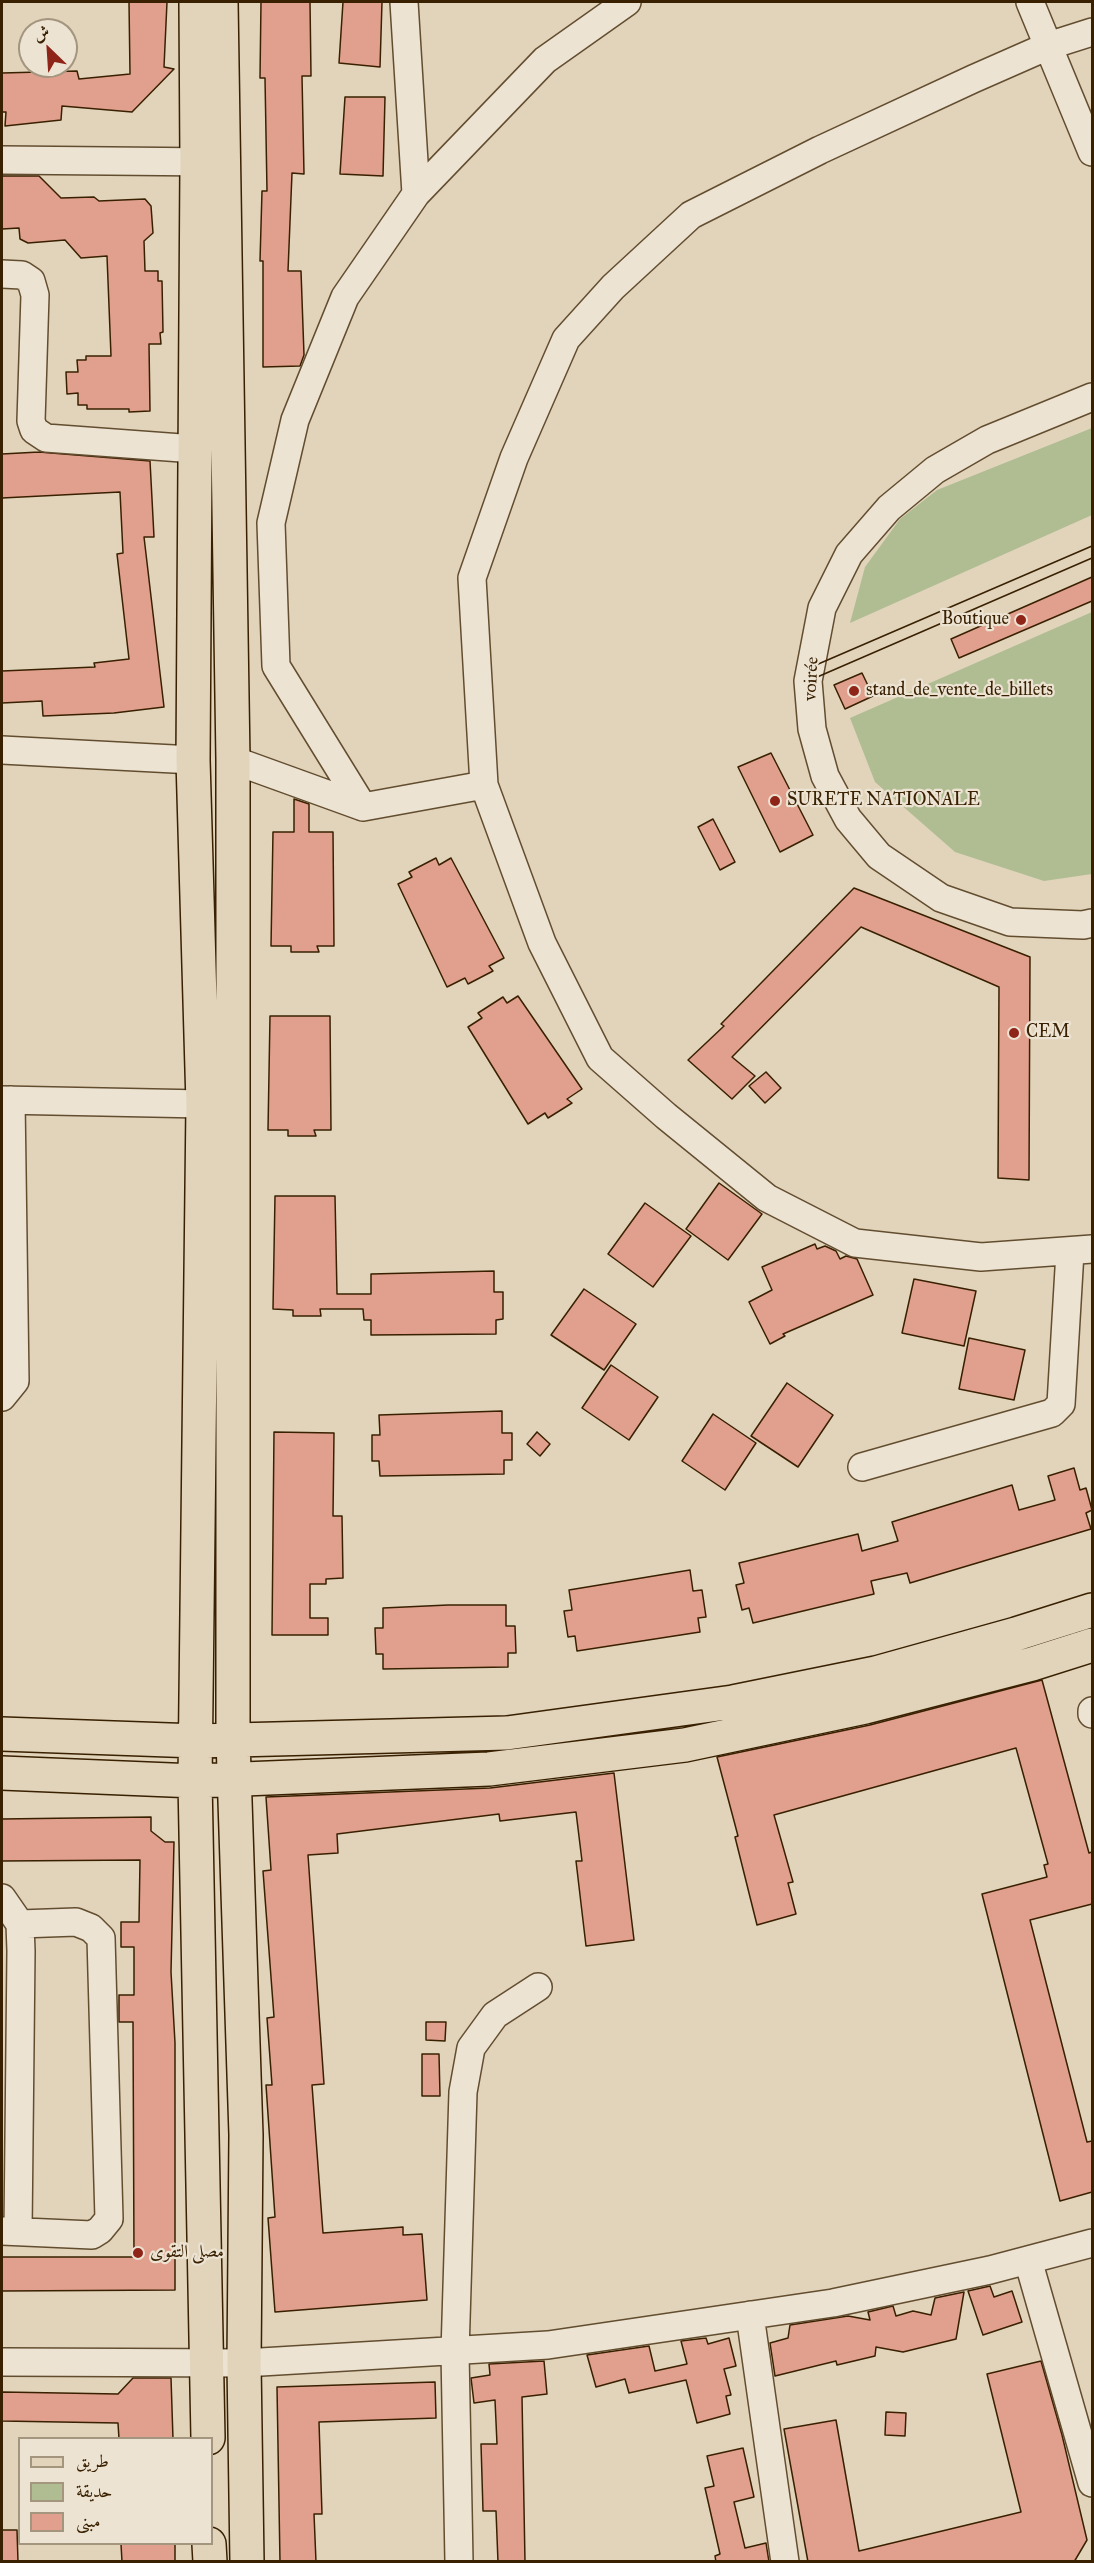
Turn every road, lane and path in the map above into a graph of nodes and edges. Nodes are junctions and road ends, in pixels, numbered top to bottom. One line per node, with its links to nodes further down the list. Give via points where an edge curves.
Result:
1 (196, 2): 10 (main road)
2 (221, 2): 10 (main road)
3 (404, 2): 11 (street)
4 (627, 2): 11 (street, via 545,60)
5 (1030, 2): 7 (street)
6 (1092, 32): 7 (street)
7 (1048, 46): 8 (street); 18 (street, via 820,150 691,215 613,287 566,339 514,458 472,578)
8 (1092, 152)
9 (2, 160): 10 (street)
10 (210, 163): 14 (main road); 17 (main road)
11 (416, 194): 19 (street, via 345,297 295,420 271,523 276,666)
12 (2, 274): 14 (street, via 22,275 31,281 35,295 31,421 34,430 46,438)
13 (1092, 397): 20 (street, voirée, via 987,440 935,470 889,508 849,554 822,608 808,681 812,729 825,776 848,819 879,856 941,898 1010,922)
14 (195, 449): 16 (main road)
15 (2, 750): 16 (street)
16 (193, 760): 22 (main road)
17 (233, 760): 19 (street); 29 (main road)
18 (484, 785): 19 (street); 23 (street, via 542,943 600,1058 767,1198 855,1243 981,1257)
19 (363, 807)
20 (1092, 923)
21 (6, 1100): 22 (street); 24 (street, via 15,1381)
22 (203, 1104): 30 (main road)
23 (1081, 1251): 25 (street, via 1061,1404 1052,1413)
24 (2, 1397)
25 (862, 1467)
26 (1092, 1610): 29 (main road, via 876,1672 733,1702 507,1733)
27 (1092, 1645): 32 (main road, via 865,1707 685,1745 489,1769)
28 (2, 1734): 30 (main road)
29 (233, 1740): 30 (main road); 32 (main road)
30 (197, 1741): 33 (main road)
31 (2, 1773): 33 (main road)
32 (236, 1778): 33 (main road); 43 (main road, via 246,2136)
33 (195, 1781): 44 (main road)
34 (2, 1898): 35 (street)
35 (20, 1924): 37 (street); 37 (street, via 76,1922 91,1928 101,1938 108,2219 92,2235)
36 (538, 1987): 41 (street, via 495,2015 471,2048 463,2092)
37 (10, 2231)
38 (1092, 2243): 39 (street)
39 (1028, 2260): 40 (street, via 833,2303); 46 (street)
40 (750, 2314): 41 (street, via 549,2345); 51 (street)
41 (455, 2352): 43 (street); 50 (street)
42 (2, 2362): 44 (street)
43 (244, 2363): 44 (street); 49 (main road)
44 (207, 2364): 45 (main road)
45 (208, 2437)
46 (1092, 2483)
47 (209, 2545): 48 (main road)
48 (210, 2562)
49 (247, 2562)
50 (459, 2562)
51 (785, 2562)

